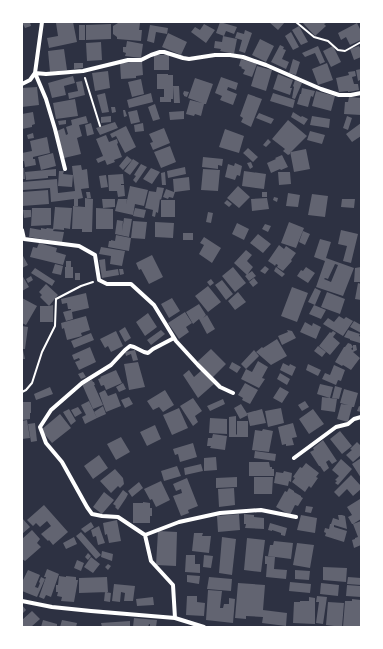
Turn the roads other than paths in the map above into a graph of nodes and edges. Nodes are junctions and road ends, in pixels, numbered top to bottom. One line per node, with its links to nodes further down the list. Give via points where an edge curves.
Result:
1 (42, 22): 2 (street)
2 (35, 73): 3 (street, via 30,80); 4 (street, via 83,71 128,60 141,60 160,52 184,58 230,55 243,56 339,95); 5 (street, via 46,99)
3 (22, 84)
4 (361, 93)
5 (65, 168)
6 (22, 230): 7 (street, via 24,239 79,246 95,255 99,280 107,284 131,284 154,305)
7 (174, 338): 8 (street, via 220,387); 12 (street, via 148,352 130,346 111,365 82,384 51,410 40,427 46,443 62,462 92,514 118,517)
8 (233, 393)
9 (361, 417): 10 (street, via 336,427)
10 (294, 458)
11 (296, 517): 12 (street, via 261,510 220,513 179,522)
12 (145, 535): 14 (street, via 151,560 173,585)
13 (22, 601): 14 (street, via 52,607)
14 (175, 618): 15 (street)
15 (204, 627)

